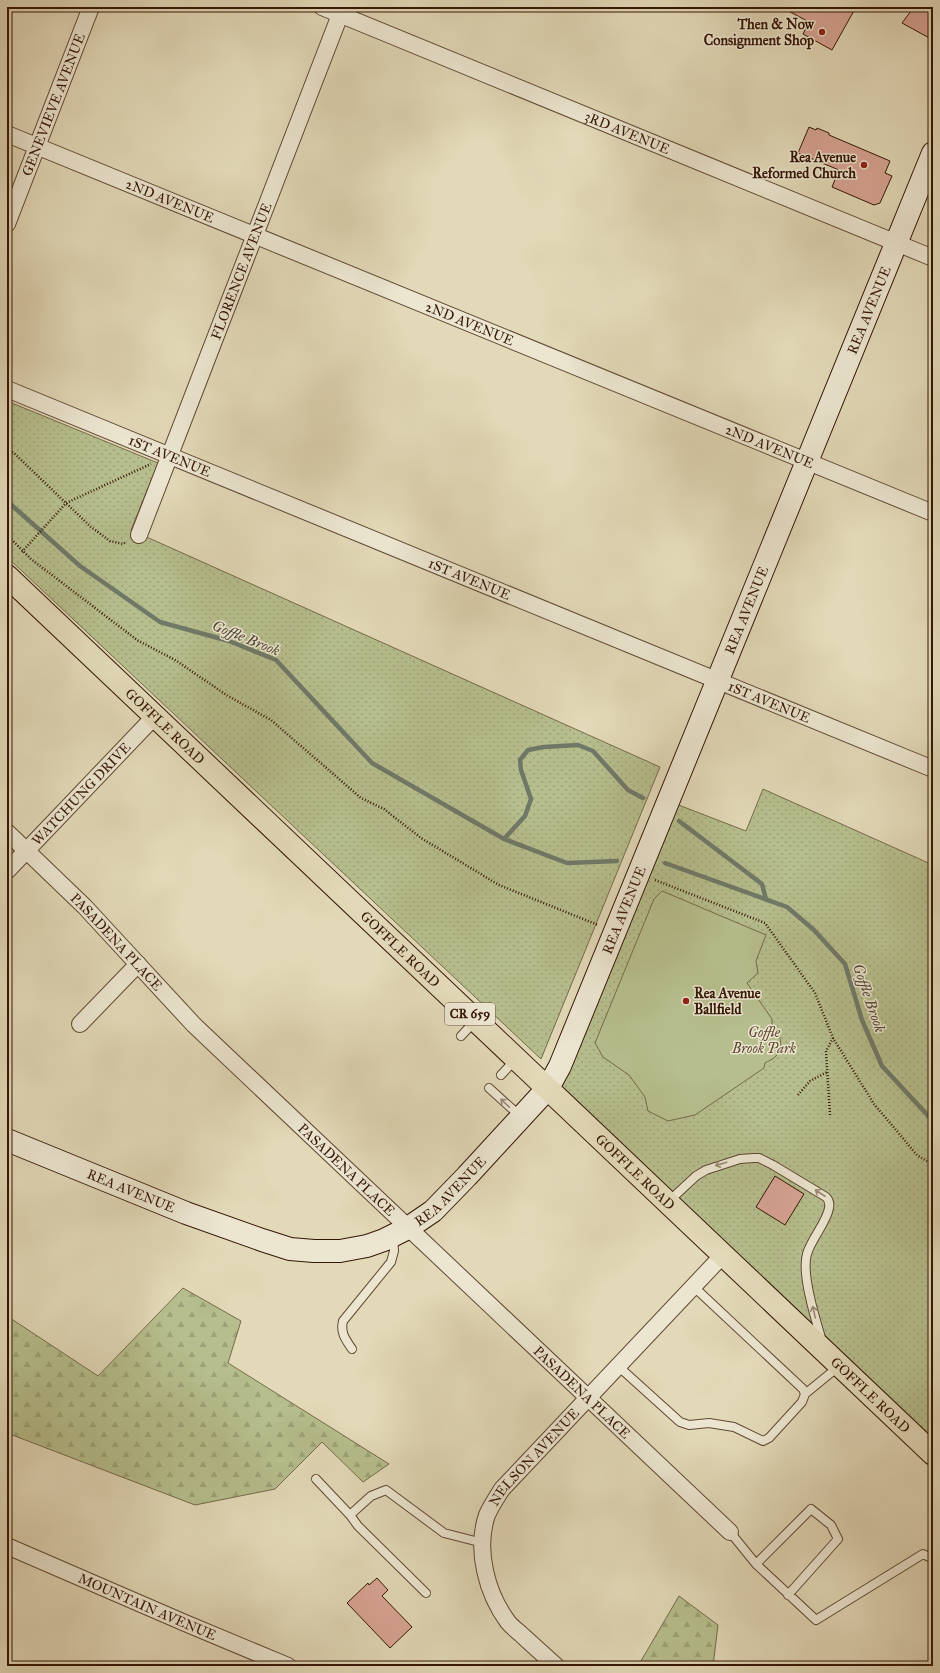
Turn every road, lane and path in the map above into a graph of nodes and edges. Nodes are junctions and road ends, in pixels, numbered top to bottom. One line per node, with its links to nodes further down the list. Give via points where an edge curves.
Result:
1 (91, 7): 5 (street, GENEVIEVE AVENUE)
2 (322, 7): 3 (street, 3RD AVENUE)
3 (342, 11): 8 (street, FLORENCE AVENUE); 9 (street, 3RD AVENUE)
4 (7, 134): 5 (street, 2ND AVENUE)
5 (37, 146): 7 (street, GENEVIEVE AVENUE); 8 (street, 2ND AVENUE)
6 (933, 153): 9 (street, REA AVENUE)
7 (7, 224)
8 (254, 236): 13 (street, FLORENCE AVENUE); 14 (street, 2ND AVENUE)
9 (896, 242): 10 (street, 3RD AVENUE); 14 (street, REA AVENUE)
10 (933, 258)
11 (7, 389): 13 (street, 1ST AVENUE)
12 (7, 449): 15 (path)
13 (169, 456): 15 (path); 18 (street, FLORENCE AVENUE); 21 (street, 1ST AVENUE)
14 (807, 462): 16 (street, 2ND AVENUE); 21 (street, REA AVENUE)
15 (66, 503): 18 (path, via 110,541 123,544); 19 (path)
16 (933, 514)
17 (7, 535): 19 (path)
18 (139, 535)
19 (22, 552): 28 (path, via 137,640 175,660 228,696 271,720 361,798 384,809 421,838 499,885)
20 (7, 576): 22 (main road, GOFFLE ROAD / CR 659)
21 (717, 680): 23 (street, 1ST AVENUE); 27 (street, REA AVENUE)
22 (155, 716): 25 (street, WATCHUNG DRIVE); 30 (main road, GOFFLE ROAD / CR 659)
23 (933, 769)
24 (7, 832): 25 (street, PASADENA PLACE)
25 (26, 851): 26 (street, WATCHUNG DRIVE); 29 (street, PASADENA PLACE, via 85,907)
26 (7, 871)
27 (637, 874): 28 (street, REA AVENUE); 33 (path, via 765,923 815,993)
28 (614, 931): 38 (street, REA AVENUE, via 560,1066)
29 (138, 964): 31 (street); 45 (street, PASADENA PLACE, via 194,1024)
30 (476, 1020): 32 (lane); 34 (main road, GOFFLE ROAD / CR 659)
31 (80, 1024)
32 (461, 1036)
33 (833, 1038): 35 (path, via 826,1051); 43 (path, via 874,1104 917,1155)
34 (517, 1058): 36 (lane); 38 (main road, GOFFLE ROAD / CR 659)
35 (827, 1072): 39 (path, via 810,1081); 40 (path)
36 (501, 1075)
37 (489, 1088): 41 (lane, one-way to 37)
38 (548, 1088): 41 (street, REA AVENUE); 44 (main road, GOFFLE ROAD / CR 659)
39 (798, 1095)
40 (830, 1115)
41 (521, 1118): 45 (street, REA AVENUE, via 433,1211)
42 (7, 1140): 45 (street, REA AVENUE, via 186,1213 290,1248 314,1251 367,1246)
43 (933, 1166)
44 (668, 1202): 46 (main road, GOFFLE ROAD / CR 659); 49 (lane, one-way to 44, via 807,1279 806,1263 811,1243 829,1209 826,1197 760,1158 740,1159 706,1170)
45 (400, 1231): 48 (lane, via 391,1262 343,1321 343,1335); 53 (street, PASADENA PLACE)
46 (723, 1255): 47 (street, NELSON AVENUE); 49 (main road, GOFFLE ROAD / CR 659)
47 (693, 1286): 51 (street, NELSON AVENUE); 52 (lane, via 803,1389)
48 (352, 1349)
49 (824, 1350): 50 (main road, GOFFLE ROAD / CR 659)
50 (840, 1365): 52 (lane); 54 (main road, GOFFLE ROAD / CR 659)
51 (618, 1366): 52 (lane, via 680,1422 689,1425 709,1423 734,1427 763,1441 769,1438 802,1402); 53 (street, NELSON AVENUE)
52 (805, 1394)
53 (588, 1397): 57 (street, PASADENA PLACE); 58 (street, NELSON AVENUE, via 502,1489 487,1516)
54 (933, 1454)
55 (316, 1479): 56 (lane)
56 (350, 1515): 58 (lane, via 370,1496 386,1490 444,1533); 62 (lane)
57 (730, 1532): 61 (lane)
58 (483, 1543): 65 (street, NELSON AVENUE, via 486,1576 509,1623)
59 (7, 1546): 64 (street, MOUNTAIN AVENUE)
60 (933, 1559): 63 (lane, via 924,1554 816,1620)
61 (756, 1564): 63 (lane); 63 (lane, via 811,1509 831,1525 838,1539)
62 (426, 1593)
63 (788, 1594)
64 (288, 1666)
65 (556, 1666)

